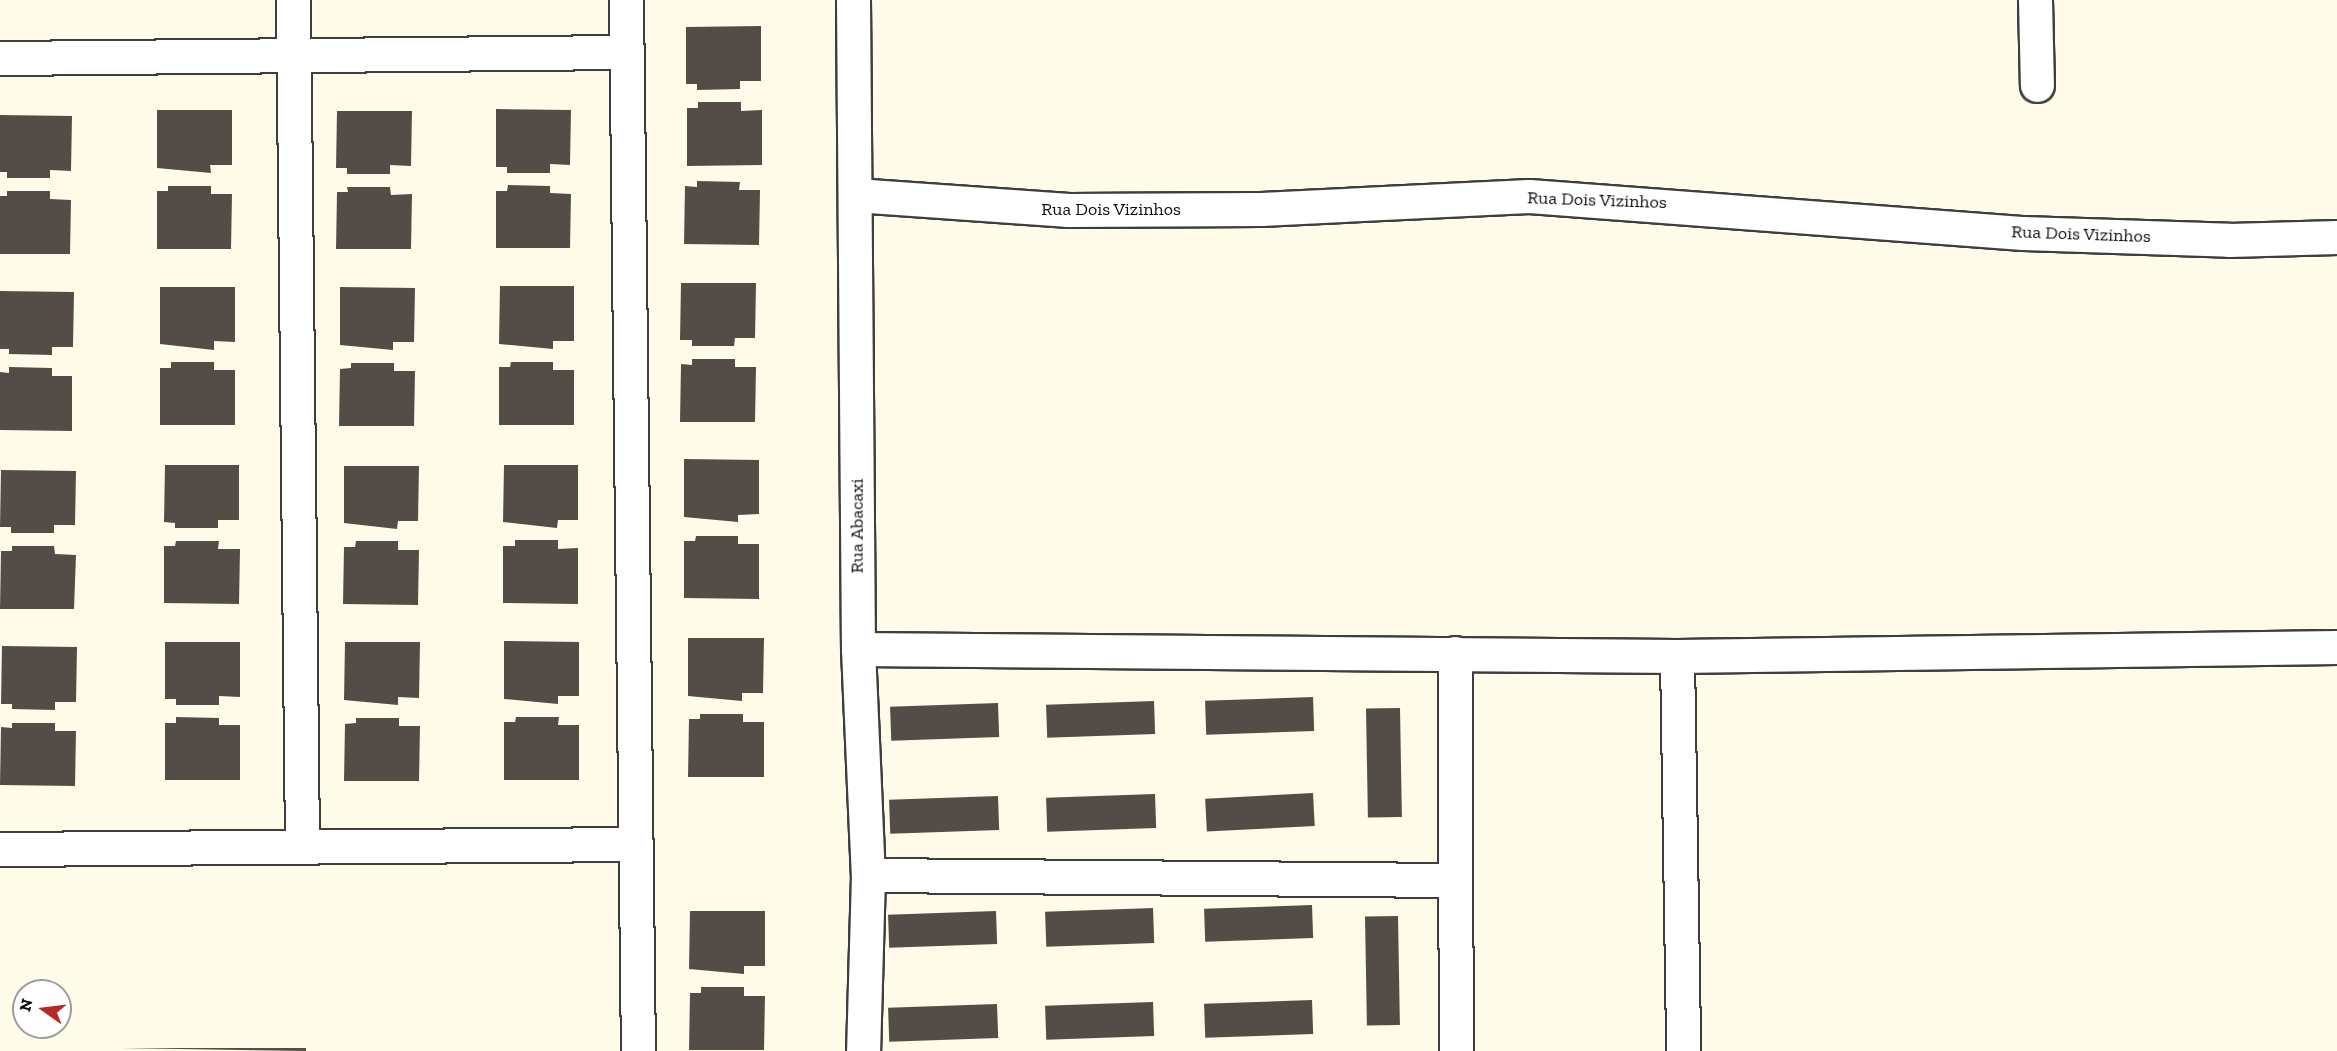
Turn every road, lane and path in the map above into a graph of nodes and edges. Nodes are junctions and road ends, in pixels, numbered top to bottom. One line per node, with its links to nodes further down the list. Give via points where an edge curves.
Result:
1 (293, 0): 6 (street)
2 (626, 0): 5 (street)
3 (854, 0): 9 (street, Rua Abacaxi)
4 (2035, 0): 8 (street)
5 (626, 52): 6 (street); 15 (street)
6 (294, 56): 7 (street); 16 (street)
7 (0, 58)
8 (2037, 85)
9 (855, 195): 10 (street, Rua Dois Vizinhos, via 1068,210 1261,209 1529,196 2023,233 2229,240); 12 (street, Rua Abacaxi)
10 (2337, 237)
11 (2337, 647): 14 (street)
12 (858, 649): 13 (street); 18 (street, Rua Abacaxi)
13 (1455, 653): 14 (street); 19 (street)
14 (1677, 656): 23 (street)
15 (636, 844): 16 (street); 20 (street)
16 (302, 847): 17 (street)
17 (0, 849)
18 (868, 876): 19 (street); 21 (street, Rua Abacaxi)
19 (1455, 880): 22 (street)
20 (638, 1051)
21 (863, 1051)
22 (1456, 1051)
23 (1683, 1051)

